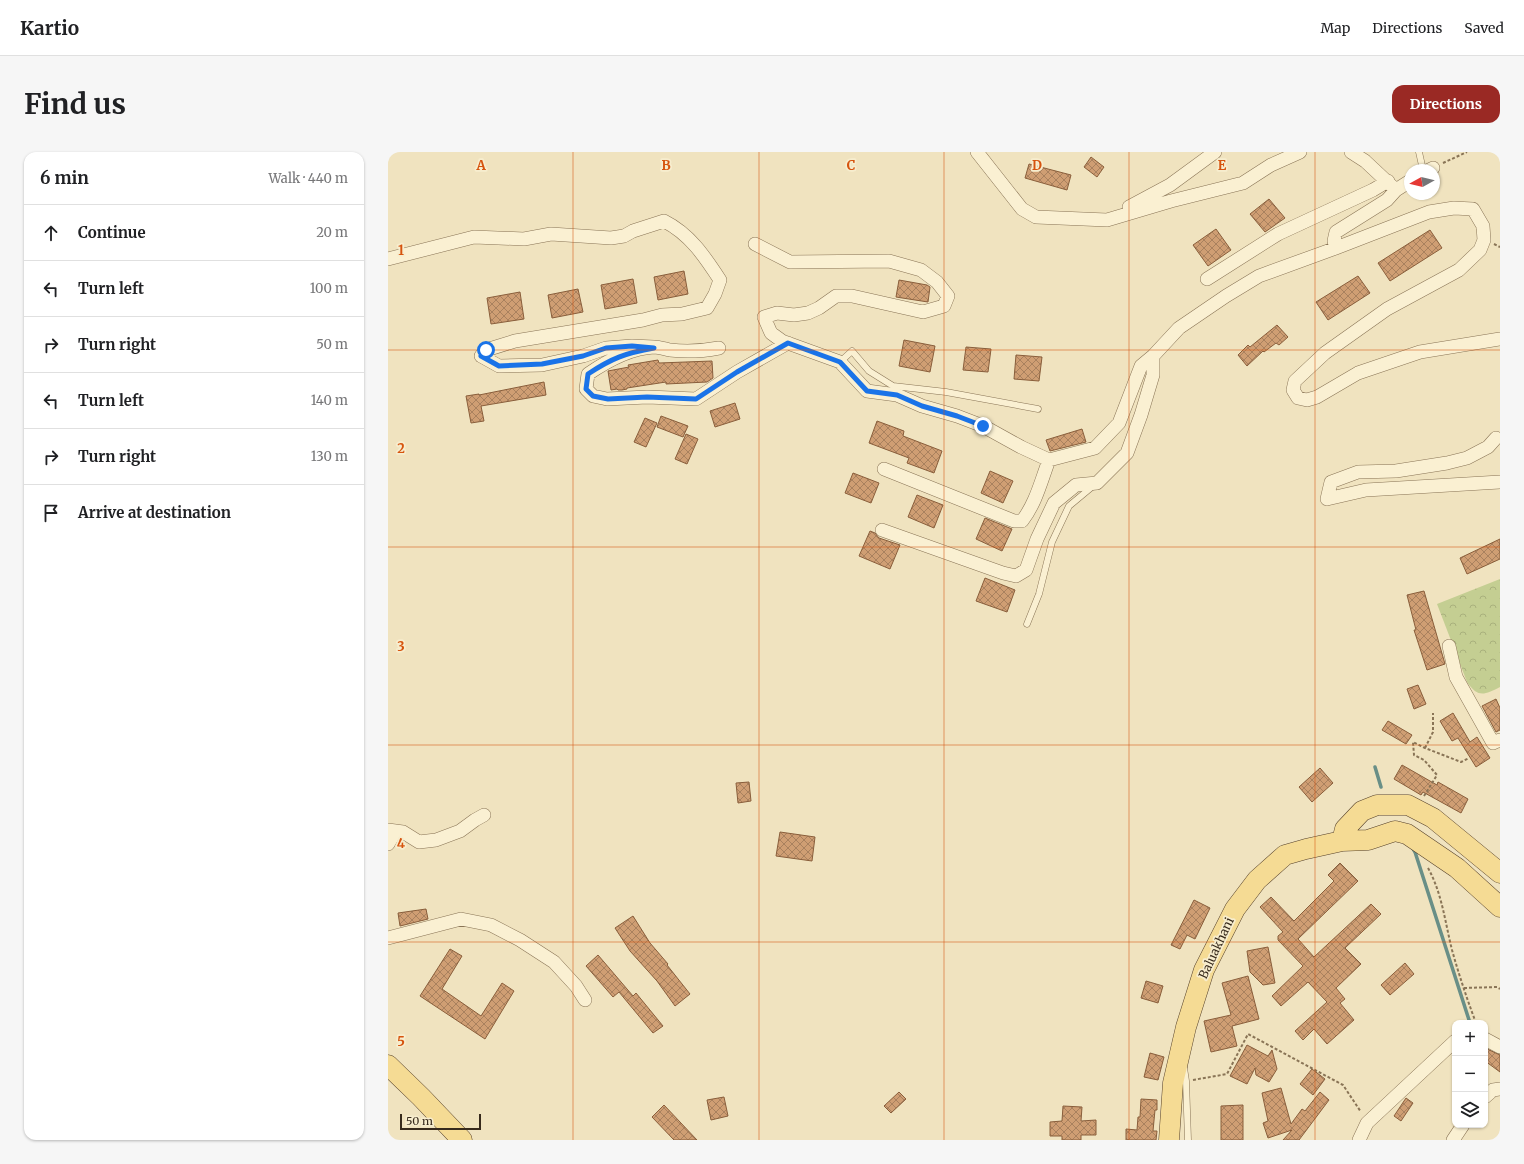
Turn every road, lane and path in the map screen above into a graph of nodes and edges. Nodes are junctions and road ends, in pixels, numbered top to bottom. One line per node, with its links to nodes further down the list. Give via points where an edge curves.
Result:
1 (977, 152): 11 (street, via 1022,209 1036,217)
2 (1215, 152): 11 (street, via 1170,185)
3 (1300, 152): 11 (street, via 1270,165 1243,183)
4 (1351, 152): 10 (street)
5 (1420, 152): 7 (lane)
6 (1467, 152): 8 (path)
7 (1426, 164)
8 (1439, 164)
9 (1404, 182): 10 (street)
10 (1392, 185): 13 (street, via 1387,200 1336,232); 15 (street, via 1278,234)
11 (1107, 220)
12 (755, 244): 17 (street, via 790,262 889,261 921,270 938,282 948,296 944,306 923,312 852,296 836,296 808,313 777,313 764,317 771,333)
13 (1336, 248): 16 (street, via 1429,212 1454,208 1473,209 1483,226 1484,240 1480,250 1460,270 1387,309 1326,353 1295,381 1294,390 1298,398 1307,400 1317,397 1358,373 1420,352); 20 (street, via 1252,280 1179,328)
14 (388, 259): 18 (street, via 474,237 524,239 551,234 611,238 624,236 664,221 692,241 720,280 707,308 515,341 486,350 481,356 499,366 542,364 583,356 606,348)
15 (1207, 279)
16 (1500, 340)
17 (788, 343): 18 (street, via 696,399 608,399 593,396 586,389 588,374 605,363 629,352); 21 (street)
18 (654, 348): 19 (street, via 702,352)
19 (719, 348)
20 (1154, 356): 24 (street, via 1141,366 1119,423 1095,448); 27 (street, via 1153,375 1127,453)
21 (840, 362): 22 (lane, via 852,351 869,371 893,386 946,392); 24 (street, via 867,391 897,395 922,406 957,416 983,426 1021,448)
22 (1038, 409)
23 (1496, 438): 26 (street, via 1481,451 1447,463 1396,471 1358,472 1343,476 1331,482 1327,499 1366,490)
24 (1049, 460): 25 (street, via 1029,513 1022,521 1014,522)
25 (884, 469)
26 (1500, 482)
27 (1097, 483): 28 (street, via 1076,485 1054,503 1026,570 1016,576); 29 (lane, via 1069,506 1052,542 1039,594)
28 (882, 530)
29 (1027, 624)
30 (1449, 646): 32 (street, via 1456,677 1493,743)
31 (1433, 713): 33 (path, via 1433,732)
32 (1500, 740)
33 (1424, 748): 34 (path, via 1462,762); 35 (path, via 1414,742 1414,755 1424,760 1437,775)
34 (1469, 758)
35 (1424, 797)
36 (484, 815): 37 (street, via 460,831 436,840 419,842 403,832)
37 (392, 830): 39 (street)
38 (1342, 841): 41 (main road, via 1345,829 1362,811 1377,805 1408,805 1433,818); 42 (main road, Baluakhani, via 1368,840 1394,831 1407,834 1457,868); 51 (main road, Baluakhani, via 1285,855 1257,880 1235,909 1204,970)
39 (388, 844)
40 (1427, 866): 44 (path, via 1434,879)
41 (1500, 873)
42 (1500, 907)
43 (388, 938): 46 (street, via 461,919 491,925 554,962)
44 (1464, 988): 45 (path); 47 (path)
45 (1500, 989)
46 (585, 1000)
47 (1475, 1020)
48 (1488, 1040): 50 (street)
49 (1452, 1044): 56 (street)
50 (1500, 1047)
51 (1180, 1053): 53 (lane); 59 (main road, Baluakhani, via 1173,1083)
52 (388, 1065): 58 (main road)
53 (1186, 1081): 56 (path, via 1227,1074 1248,1034 1343,1085); 60 (lane)
54 (1500, 1089): 55 (street)
55 (1488, 1094)
56 (1368, 1123): 61 (street)
57 (1461, 1128): 62 (street)
58 (462, 1140)
59 (1169, 1140)
60 (1188, 1140)
61 (1359, 1140)
62 (1453, 1140)

